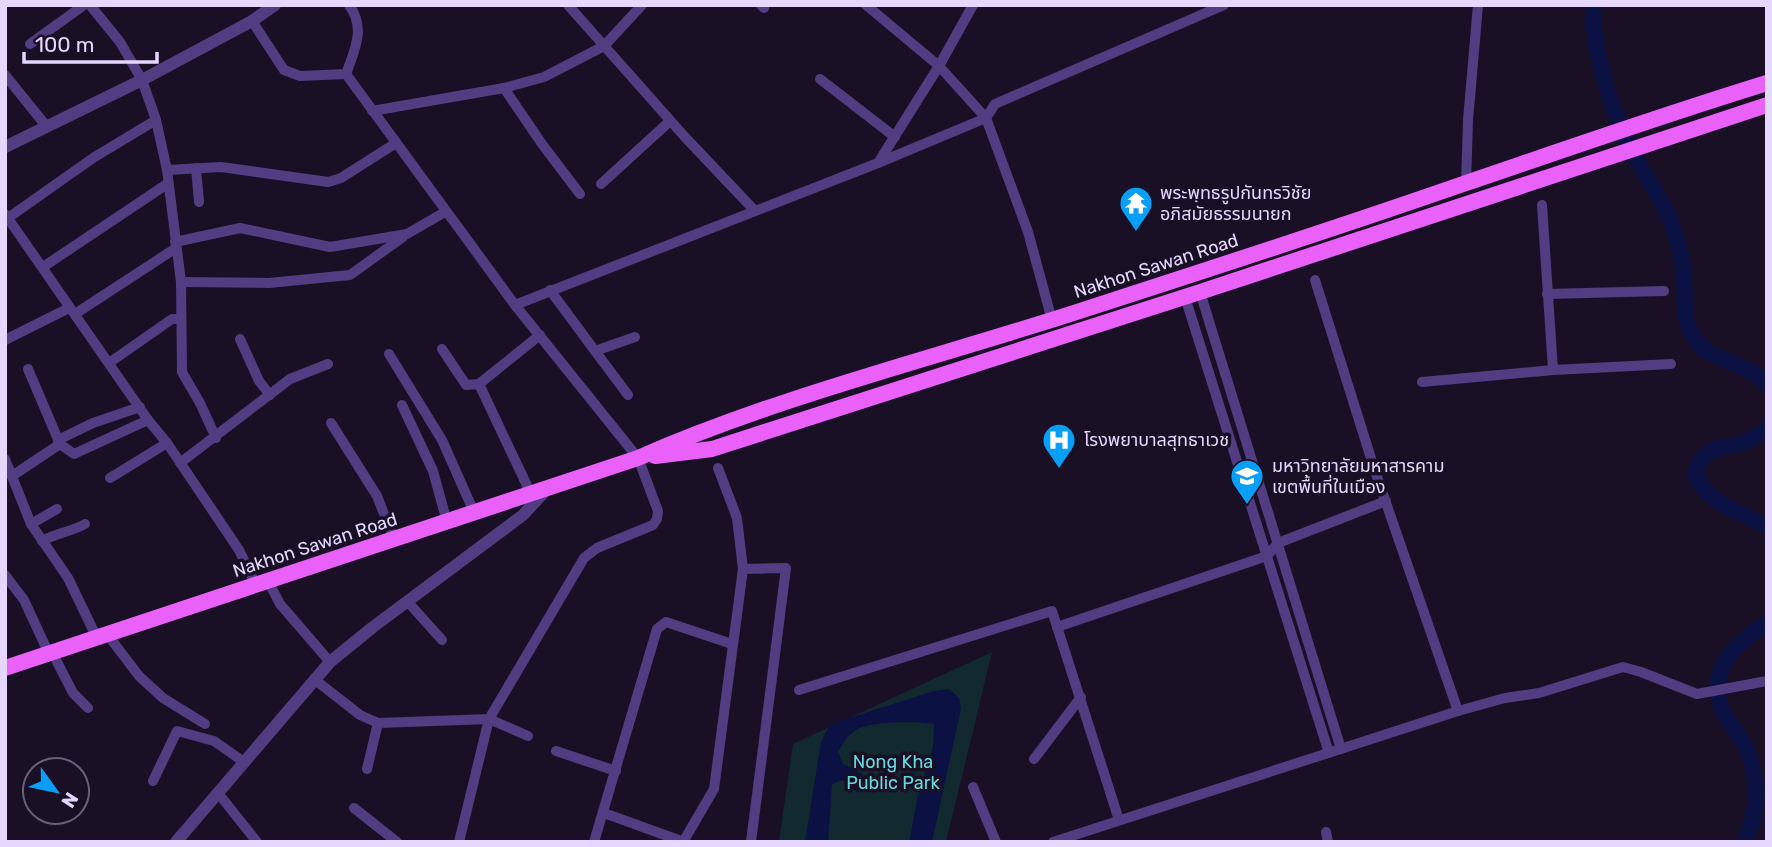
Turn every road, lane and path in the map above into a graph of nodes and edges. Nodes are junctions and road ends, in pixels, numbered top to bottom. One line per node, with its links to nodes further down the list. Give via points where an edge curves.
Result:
1 (83, 5): 13 (street)
2 (90, 5): 19 (street, via 120,42)
3 (275, 5): 12 (street)
4 (349, 5): 16 (street, via 356,15 359,37)
5 (568, 5): 14 (street)
6 (642, 5): 14 (street)
7 (866, 5): 15 (street)
8 (973, 5): 15 (street)
9 (1224, 5): 11 (street)
10 (1478, 5): 36 (street)
11 (1198, 10): 24 (street, via 995,104)
12 (252, 21): 16 (street, via 284,70 300,76); 19 (street)
13 (30, 44)
14 (604, 46): 21 (street, via 544,77); 26 (street)
15 (939, 66): 24 (street); 28 (street)
16 (346, 74): 23 (street)
17 (5, 75): 27 (street)
18 (821, 79): 28 (street)
19 (142, 80): 25 (street); 27 (street)
20 (1767, 83): 36 (main road, Nakhon Sawan Road)
21 (504, 88): 23 (street); 37 (street)
22 (1767, 105): 44 (main road, Nakhon Sawan Road)
23 (372, 111): 29 (street)
24 (986, 118): 31 (street); 57 (street, via 1028,232)
25 (156, 120): 33 (street); 43 (street)
26 (670, 121): 35 (street); 41 (street)
27 (47, 127): 30 (street)
28 (895, 137): 31 (street)
29 (396, 143): 32 (street, via 328,182 221,167); 42 (street)
30 (5, 147)
31 (878, 163): 41 (street)
32 (196, 168): 33 (street); 38 (street)
33 (167, 170): 34 (street)
34 (167, 184): 46 (street); 47 (street)
35 (601, 184)
36 (1466, 184): 40 (main road, Nakhon Sawan Road)
37 (580, 194)
38 (199, 202)
39 (1542, 205): 52 (street)
40 (1397, 206): 44 (main road); 57 (main road, Nakhon Sawan Road)
41 (755, 211): 50 (street)
42 (445, 212): 45 (street); 54 (street)
43 (7, 216): 47 (street)
44 (1403, 225): 53 (main road, Nakhon Sawan Road)
45 (407, 234): 46 (street, via 330,247 240,228); 49 (street, via 350,275 270,283)
46 (176, 245): 49 (street); 55 (street)
47 (43, 267): 55 (street)
48 (1315, 280): 97 (street)
49 (181, 282): 56 (street)
50 (550, 290): 54 (street); 63 (street)
51 (1664, 291): 52 (street)
52 (1547, 294): 69 (street)
53 (1193, 295): 72 (street); 75 (street); 86 (main road, Nakhon Sawan Road)
54 (515, 305): 58 (street)
55 (72, 311): 61 (street); 65 (street)
56 (181, 319): 65 (street, via 172,320); 81 (street, via 182,372)
57 (1052, 320): 80 (main road, Nakhon Sawan Road)
58 (540, 335): 71 (street); 87 (street)
59 (635, 337): 63 (street)
60 (240, 339): 73 (street)
61 (5, 340)
62 (442, 349): 71 (street, via 466,385)
63 (595, 351): 74 (street)
64 (389, 354): 99 (street, via 442,440)
65 (109, 363): 77 (street)
66 (328, 363): 73 (street, via 290,379)
67 (1671, 364): 69 (street)
68 (28, 369): 83 (street)
69 (1553, 370): 70 (street)
70 (1422, 382)
71 (479, 384): 96 (street)
72 (1230, 390): 75 (street); 82 (street)
73 (270, 395): 81 (street)
74 (628, 395)
75 (1216, 395): 85 (street)
76 (402, 405): 100 (street, via 433,471)
77 (140, 407): 78 (street); 83 (street, via 93,423)
78 (148, 420): 83 (street, via 74,454); 84 (street)
79 (331, 423): 103 (street, via 377,496)
80 (695, 433): 86 (main road); 87 (main road, Nakhon Sawan Road)
81 (216, 438): 89 (street)
82 (1246, 439): 85 (street); 93 (street)
83 (59, 442): 91 (street)
84 (167, 443): 89 (street); 92 (street)
85 (1231, 444): 95 (street)
86 (701, 452): 87 (main road, Nakhon Sawan Road)
87 (638, 458): 94 (main road, Nakhon Sawan Road); 130 (street, via 657,519 584,558)
88 (5, 459): 91 (street)
89 (180, 463): 109 (street)
90 (718, 468): 107 (street, via 737,518)
91 (12, 476): 101 (street)
92 (110, 478)
93 (1259, 484): 95 (street); 105 (street)
94 (548, 488): 96 (main road, Nakhon Sawan Road); 112 (street, via 523,515)
95 (1245, 488): 106 (street)
96 (531, 494): 99 (main road, Nakhon Sawan Road)
97 (1386, 501): 105 (street); 129 (street)
98 (57, 509): 101 (street)
99 (474, 512): 100 (main road, Nakhon Sawan Road)
100 (447, 522): 103 (main road, Nakhon Sawan Road)
101 (31, 524): 104 (street)
102 (85, 524): 104 (street)
103 (394, 539): 109 (main road, Nakhon Sawan Road)
104 (42, 541): 116 (street)
105 (1278, 543): 106 (street); 110 (street)
106 (1267, 556): 111 (street); 113 (street)
107 (743, 569): 118 (street); 153 (street, via 786,568)
108 (5, 575): 119 (street, via 24,600)
109 (262, 583): 116 (main road, Nakhon Sawan Road); 120 (street)
110 (1294, 595): 111 (street); 114 (street)
111 (1281, 599): 115 (street)
112 (407, 601): 117 (street); 120 (street)
113 (1057, 627): 126 (street, via 1052,611); 127 (street)
114 (1305, 630): 115 (street); 122 (street)
115 (1292, 634): 124 (street)
116 (102, 636): 119 (main road, Nakhon Sawan Road); 132 (street, via 163,698)
117 (442, 640)
118 (732, 645): 140 (street, via 666,622 657,629); 152 (street, via 714,789)
119 (51, 653): 121 (main road, Nakhon Sawan Road); 128 (street, via 73,692)
120 (330, 662): 123 (street)
121 (5, 668)
122 (1319, 677): 124 (street); 134 (street)
123 (314, 680): 131 (street); 138 (street)
124 (1307, 681): 136 (street)
125 (1767, 681): 129 (street, via 1698,694 1623,667 1539,693)
126 (799, 690)
127 (1081, 697): 137 (street); 146 (street)
128 (88, 708)
129 (1458, 710): 134 (street)
130 (489, 719): 131 (street); 133 (street); 150 (street)
131 (378, 723): 139 (street)
132 (205, 724)
133 (528, 736)
134 (1341, 749): 136 (street)
135 (556, 751): 140 (street)
136 (1329, 753): 146 (street)
137 (1034, 759)
138 (244, 762): 141 (street, via 215,741 177,731); 143 (street)
139 (367, 769)
140 (616, 771): 145 (street)
141 (153, 781)
142 (973, 787): 154 (street)
143 (218, 793): 147 (street); 148 (street)
144 (354, 808): 149 (street)
145 (604, 813): 151 (street); 152 (street)
146 (1119, 820): 155 (street)
147 (176, 842)
148 (257, 842)
149 (397, 842)
150 (459, 842)
151 (594, 842)
152 (683, 842)
153 (751, 842)
154 (996, 842)
155 (1053, 842)

